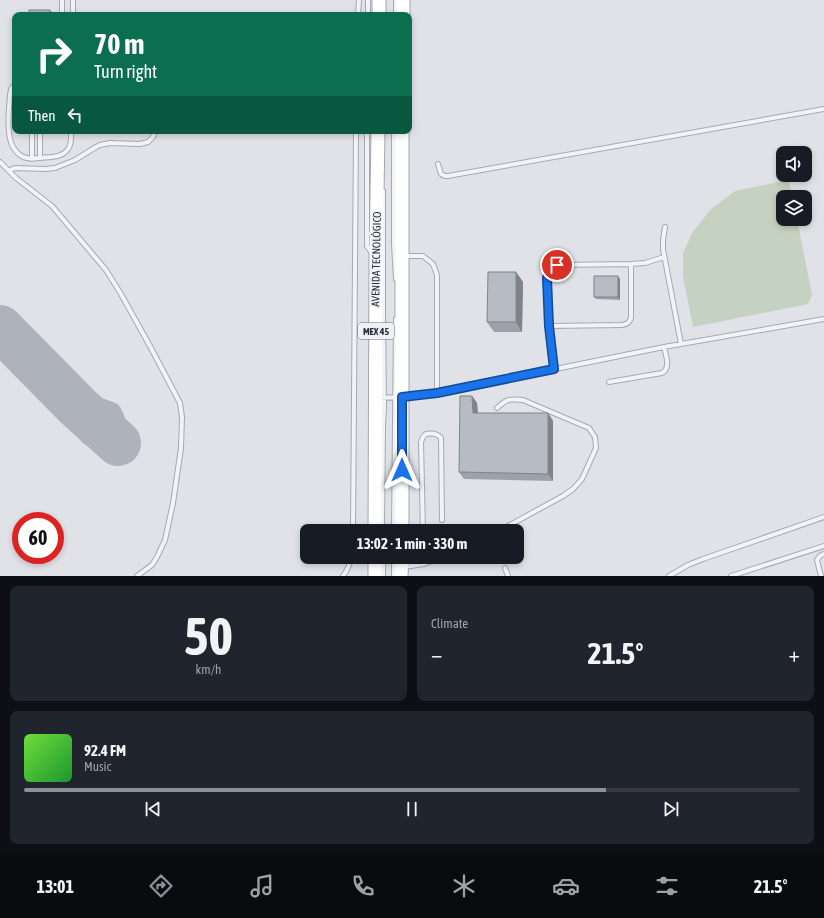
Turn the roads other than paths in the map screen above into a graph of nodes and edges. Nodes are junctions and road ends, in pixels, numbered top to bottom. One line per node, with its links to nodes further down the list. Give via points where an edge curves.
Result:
1 (62, 0): 8 (lane)
2 (72, 0): 9 (lane)
3 (359, 0): 10 (lane)
4 (368, 0): 11 (lane)
5 (379, 0): 12 (main road)
6 (396, 0): 13 (lane)
7 (403, 0): 14 (main road)
8 (62, 12)
9 (73, 12)
10 (358, 12)
11 (368, 12)
12 (379, 12)
13 (396, 12)
14 (403, 12)
15 (12, 88): 27 (lane, via 9,135 17,152)
16 (824, 109): 29 (lane, via 448,176 441,174)
17 (32, 134): 27 (lane)
18 (40, 134): 26 (lane)
19 (71, 134): 26 (lane, via 70,147 60,156)
20 (154, 134): 30 (lane, via 148,142 140,144 100,145 55,168 15,168)
21 (356, 134): 51 (lane)
22 (367, 134): 35 (lane, via 367,246)
23 (378, 134): 35 (main road, AVENIDA TECNOLÓGICO / MEX 45)
24 (394, 134): 37 (lane)
25 (402, 134): 33 (main road, MEX 45)
26 (40, 158): 27 (lane)
27 (32, 159)
28 (0, 162): 30 (lane)
29 (438, 164)
30 (10, 172): 66 (lane, via 52,206 106,270 180,403 183,425 181,448 165,540 158,558)
31 (384, 185): 46 (lane)
32 (665, 227): 34 (lane)
33 (402, 256): 45 (lane, via 423,256 433,264 437,275); 47 (main road, MEX 45)
34 (664, 257): 36 (lane); 41 (lane)
35 (376, 258): 46 (main road, AVENIDA TECNOLÓGICO / MEX 45)
36 (631, 264): 40 (lane, via 557,265 550,269 547,278); 40 (lane, via 630,322 622,325)
37 (396, 282)
38 (396, 313): 47 (lane)
39 (824, 319): 41 (lane)
40 (549, 326): 43 (lane)
41 (681, 344): 42 (lane)
42 (664, 347): 43 (lane); 44 (lane, via 667,368 662,374)
43 (554, 369): 45 (lane)
44 (609, 382)
45 (437, 393): 47 (lane)
46 (380, 398): 47 (lane); 52 (main road, AVENIDA TECNOLÓGICO / MEX 45); 53 (lane)
47 (398, 398): 54 (lane); 55 (main road, MEX 45)
48 (497, 408): 57 (lane, via 505,401 523,400 589,428 595,438 596,448 582,479 573,489)
49 (824, 518): 71 (lane, via 703,559)
50 (442, 520): 56 (lane, via 441,438 439,435 426,434 421,442)
51 (352, 524)
52 (375, 524)
53 (382, 524)
54 (394, 524)
55 (402, 524)
56 (423, 524)
57 (512, 524)
58 (824, 546): 72 (lane)
59 (824, 554): 73 (lane, via 817,560)
60 (349, 564): 67 (lane)
61 (375, 564): 68 (main road)
62 (383, 564): 69 (lane)
63 (424, 564): 65 (lane)
64 (506, 568): 70 (lane)
65 (400, 569)
66 (137, 576)
67 (343, 576)
68 (375, 576)
69 (383, 576)
70 (508, 576)
71 (669, 576)
72 (731, 576)
73 (821, 576)

